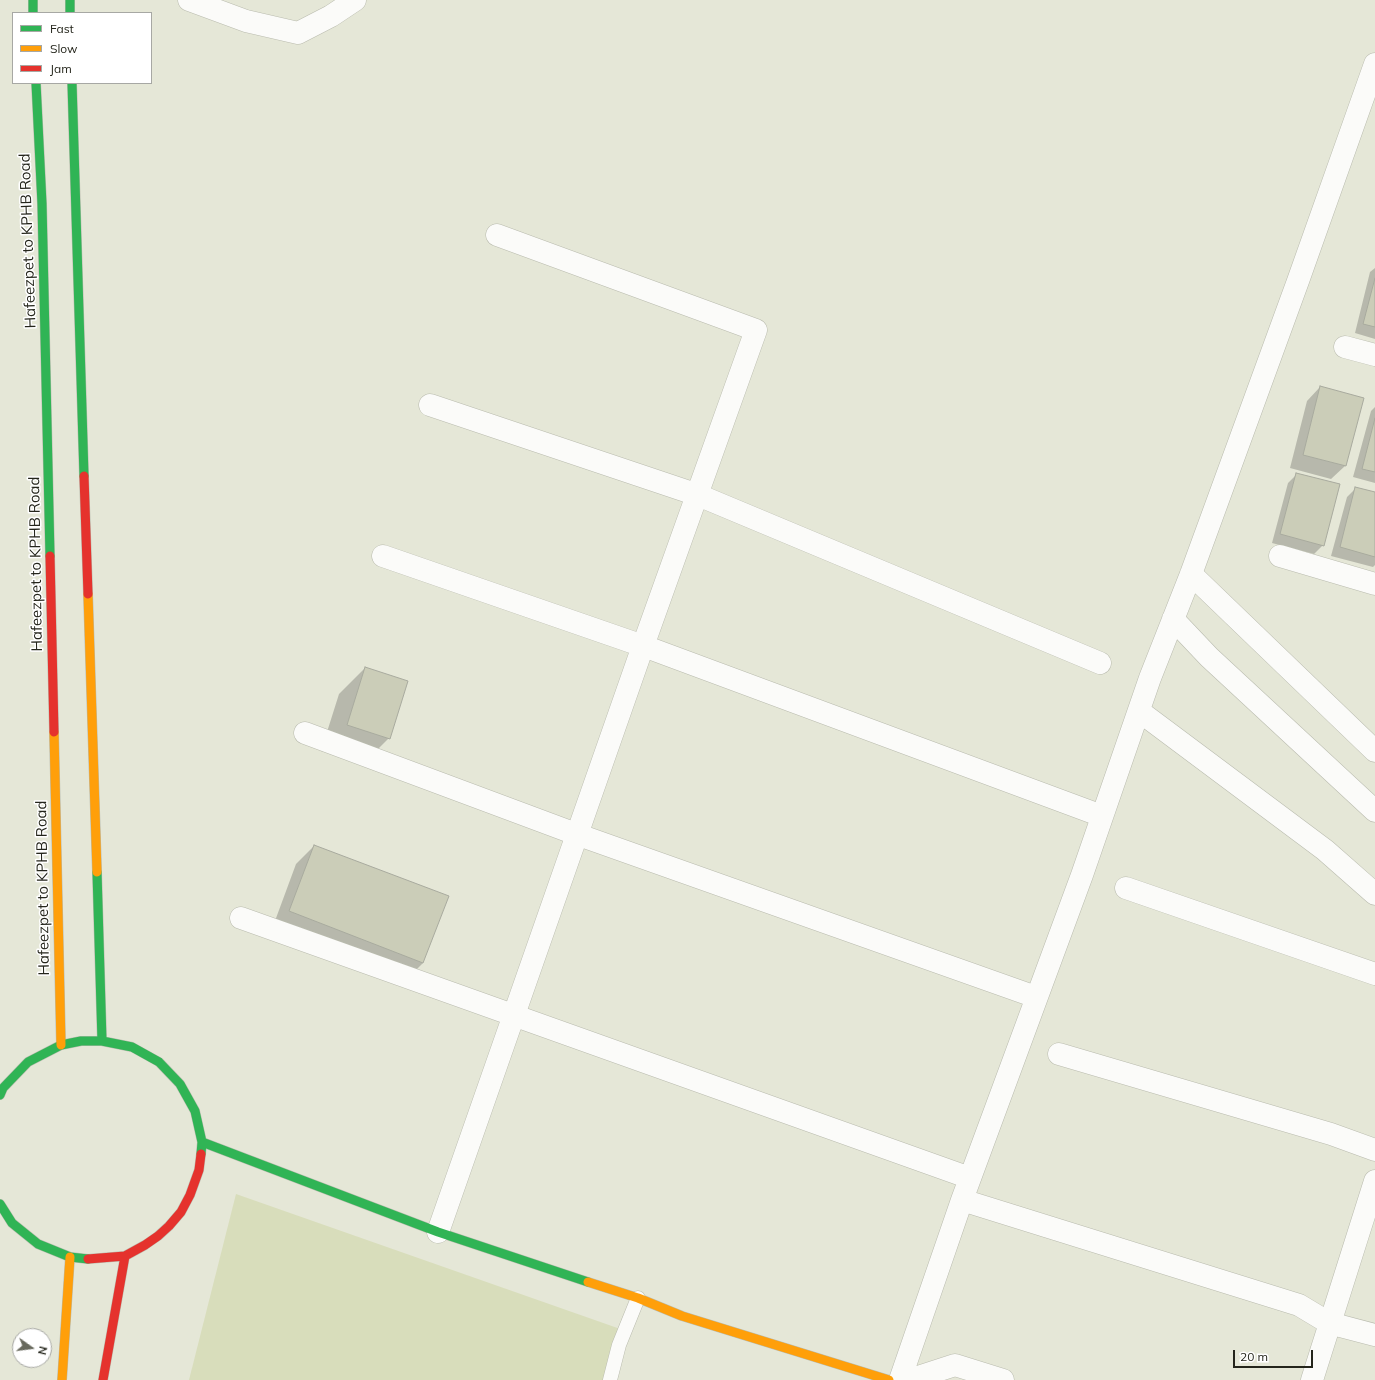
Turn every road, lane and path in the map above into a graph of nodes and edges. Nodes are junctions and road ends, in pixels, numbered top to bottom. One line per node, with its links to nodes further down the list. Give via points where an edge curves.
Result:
1 (33, 0): 5 (main road)
2 (70, 0): 6 (main road)
3 (189, 0): 4 (street, via 246,21 298,33)
4 (355, 0)
5 (33, 12)
6 (70, 12)
7 (1375, 64): 17 (street)
8 (36, 84): 35 (main road, Hafeezpet to KPHB Road, via 42,220)
9 (72, 84): 34 (main road)
10 (498, 235): 14 (street, via 756,330)
11 (1345, 347): 12 (street)
12 (1375, 355)
13 (430, 405): 14 (street)
14 (698, 495): 20 (street); 21 (street)
15 (383, 556): 20 (street)
16 (1280, 556): 18 (street)
17 (1191, 574): 19 (street); 24 (street)
18 (1375, 584)
19 (1173, 620): 22 (street); 25 (street, via 1209,657)
20 (643, 646): 26 (street); 27 (street)
21 (1100, 663)
22 (1139, 711): 26 (street); 29 (street, via 1325,850)
23 (305, 733): 27 (street)
24 (1375, 751)
25 (1375, 811)
26 (1102, 816): 32 (street)
27 (576, 834): 32 (street); 33 (street)
28 (1126, 888): 31 (street)
29 (1375, 894)
30 (241, 918): 33 (street)
31 (1375, 974)
32 (1036, 997): 40 (street)
33 (513, 1015): 40 (street); 45 (street)
34 (102, 1041): 35 (main road, via 81,1041); 38 (main road, via 132,1048 159,1062 180,1084 195,1111)
35 (61, 1045): 37 (main road, via 28,1062 3,1088)
36 (1059, 1054): 39 (street, via 1331,1134)
37 (0, 1095)
38 (202, 1142): 45 (main road); 46 (main road, via 199,1170 181,1212 158,1236)
39 (1375, 1150)
40 (970, 1178): 42 (street)
41 (1375, 1181): 49 (street)
42 (962, 1200): 49 (street, via 1299,1305); 55 (street)
43 (0, 1204): 44 (main road)
44 (6, 1221): 47 (main road, via 38,1244)
45 (438, 1232): 48 (main road)
46 (125, 1256): 47 (main road, via 93,1259); 52 (main road)
47 (70, 1257): 51 (main road)
48 (638, 1298): 53 (lane, via 619,1345); 54 (main road, via 682,1316)
49 (1329, 1322): 50 (street); 58 (street)
50 (1375, 1336)
51 (62, 1380)
52 (103, 1380)
53 (610, 1380)
54 (888, 1380)
55 (900, 1380)
56 (909, 1380): 57 (street, via 955,1365)
57 (1004, 1380)
58 (1312, 1380)

